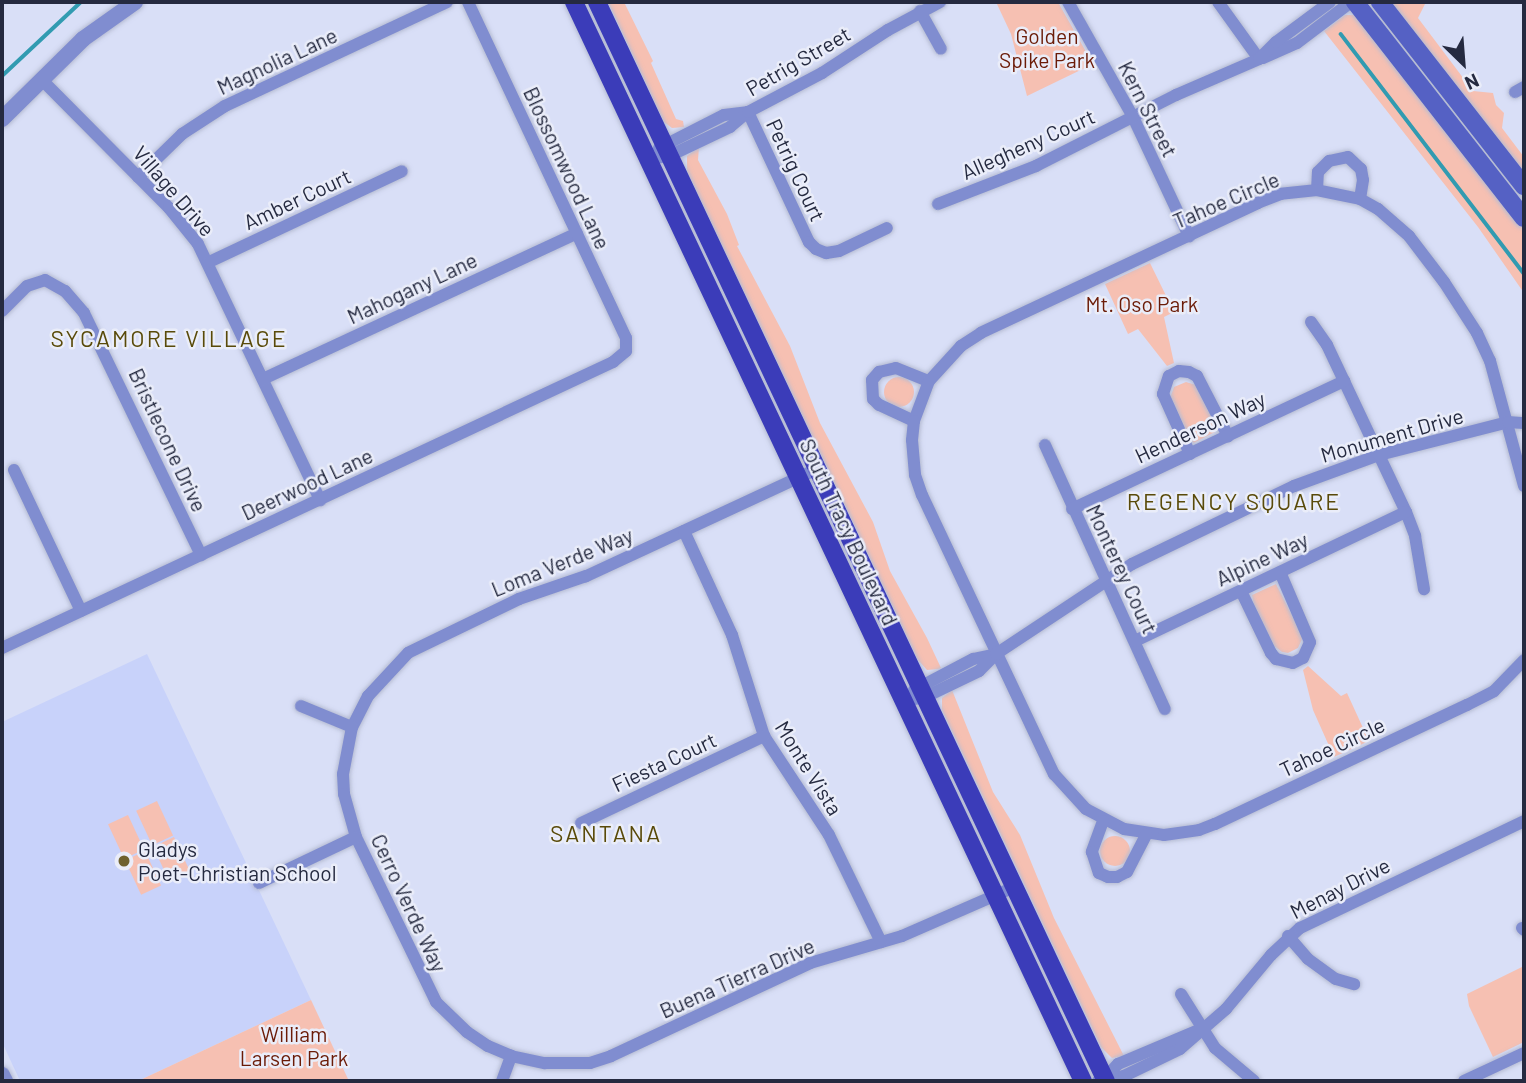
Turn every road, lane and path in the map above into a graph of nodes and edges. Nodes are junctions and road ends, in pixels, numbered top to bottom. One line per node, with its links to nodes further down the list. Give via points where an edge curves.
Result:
1 (135, 2): 15 (street, via 83,39)
2 (447, 2): 22 (street, Magnolia Lane, via 225,106 182,134)
3 (468, 2): 29 (street, Blossomwood Lane)
4 (574, 2): 20 (main road, South Tracy Boulevard)
5 (597, 2): 19 (main road, South Tracy Boulevard)
6 (940, 2): 12 (street, Petrig Street)
7 (1068, 2): 17 (street, Kern Street)
8 (1218, 2): 14 (street)
9 (1330, 2): 14 (street)
10 (1353, 2): 14 (street, via 1297,43); 27 (main road)
11 (1380, 2): 23 (main road)
12 (920, 11): 13 (street); 16 (street, Petrig Street, via 822,73)
13 (941, 49)
14 (1259, 59): 17 (street, Allegheny Court)
15 (43, 80): 18 (street); 22 (street, Village Drive)
16 (748, 112): 19 (street, Petrig Street, via 730,127); 28 (street, Petrig Court, via 816,249 839,251)
17 (1133, 117): 26 (street, Allegheny Court, via 1036,166); 30 (street, Kern Street)
18 (2, 119)
19 (666, 150): 20 (street, Petrig Street); 46 (main road, South Tracy Boulevard)
20 (648, 159): 48 (main road, South Tracy Boulevard)
21 (402, 172): 31 (street, Amber Court)
22 (138, 177): 31 (street, Village Drive)
23 (1524, 186)
24 (1317, 190): 25 (street, Tahoe Circle); 25 (street, via 1318,172 1329,161 1348,157 1361,169); 30 (street, Tahoe Circle, via 1281,194)
25 (1360, 200): 40 (street, Tahoe Circle, via 1409,236 1463,309 1489,361)
26 (938, 204)
27 (1524, 218)
28 (887, 228)
29 (577, 233): 34 (street, Blossomwood Lane, via 626,338); 35 (street, Mahogany Lane)
30 (1189, 236): 36 (street, Tahoe Circle, via 981,333 961,346)
31 (209, 262): 35 (street, Village Drive)
32 (2, 311): 54 (street, Bristlecone Drive, via 27,286 45,280 65,291 95,330)
33 (1311, 322): 37 (street)
34 (626, 351): 50 (street, Deerwood Lane, via 613,362)
35 (263, 379): 50 (street, Village Drive)
36 (929, 380): 39 (street, Tahoe Circle); 39 (street, via 896,368 879,372 872,380 871,390 879,405)
37 (1344, 381): 42 (street, Henderson Way); 45 (street)
38 (1524, 411): 40 (street, Monument Drive)
39 (914, 421): 62 (street, Tahoe Circle, via 913,461 922,495)
40 (1508, 422): 41 (street, Monument Drive); 45 (street, Monument Drive); 49 (street, Tahoe Circle)
41 (1524, 423)
42 (1228, 436): 44 (street, Henderson Way); 44 (street, via 1197,376 1189,372 1169,376 1163,394)
43 (1045, 445): 51 (street, Monterey Court)
44 (1189, 454): 51 (street, Henderson Way)
45 (1379, 455): 52 (street); 56 (street, Monument Drive, via 1294,486 1173,542)
46 (817, 469): 48 (street, Loma Verde Way); 64 (main road, South Tracy Boulevard)
47 (14, 470): 59 (street)
48 (798, 478): 53 (street, Loma Verde Way); 65 (main road, South Tracy Boulevard)
49 (1524, 486)
50 (320, 500): 54 (street, Deerwood Lane)
51 (1072, 509): 56 (street, Monterey Court)
52 (1406, 512): 55 (street, Alpine Way); 57 (street, via 1416,536)
53 (684, 531): 68 (street, Loma Verde Way, via 430,639 380,681); 69 (street, Monte Vista, via 732,635)
54 (201, 555): 59 (street, Deerwood Lane)
55 (1280, 572): 58 (street, Alpine Way); 58 (street, via 1310,642 1303,658 1293,663 1271,653)
56 (1106, 580): 60 (street, Monterey Court); 62 (street, Monument Drive)
57 (1424, 589)
58 (1241, 591): 60 (street, Alpine Way)
59 (81, 611): 61 (street, Deerwood Lane)
60 (1135, 640): 67 (street, Monterey Court)
61 (2, 648)
62 (996, 654): 64 (street, Monument Drive, via 979,671); 70 (street, Tahoe Circle, via 1054,774 1070,795)
63 (1523, 663): 73 (street, Tahoe Circle, via 1494,691 1226,819 1184,833)
64 (922, 691): 65 (street, Monument Drive); 76 (main road, South Tracy Boulevard)
65 (903, 701): 77 (main road, South Tracy Boulevard)
66 (300, 706): 68 (street)
67 (1164, 709)
68 (352, 727): 74 (street, Cerro Verde Way, via 343,774)
69 (764, 736): 72 (street, Fiesta Court); 79 (street, Monte Vista, via 829,835)
70 (1103, 821): 73 (street, Tahoe Circle); 73 (street, via 1092,852 1099,873 1108,877 1127,872)
71 (1524, 821): 78 (street, Menay Drive)
72 (581, 823)
73 (1146, 835)
74 (356, 837): 75 (street); 84 (street, Cerro Verde Way, via 436,1002 467,1032)
75 (259, 884)
76 (1014, 887): 77 (street, Buena Tierra Drive); 86 (main road, South Tracy Boulevard)
77 (995, 895): 79 (street, Buena Tierra Drive); 89 (main road, South Tracy Boulevard)
78 (1288, 936): 80 (street, via 1308,959 1336,979); 82 (street, Menay Drive, via 1249,985)
79 (881, 942): 84 (street, Buena Tierra Drive, via 810,963 611,1056 567,1064)
80 (1354, 984)
81 (1181, 994): 82 (street)
82 (1203, 1029): 86 (street, Menay Drive, via 1180,1049 1124,1076); 90 (street, via 1223,1056)
83 (1524, 1053): 91 (street)
84 (511, 1056): 88 (street)
85 (2, 1074): 87 (street)
86 (1103, 1080)
87 (5, 1081)
88 (502, 1081)
89 (1083, 1081)
90 (1254, 1081)
91 (1464, 1081)

